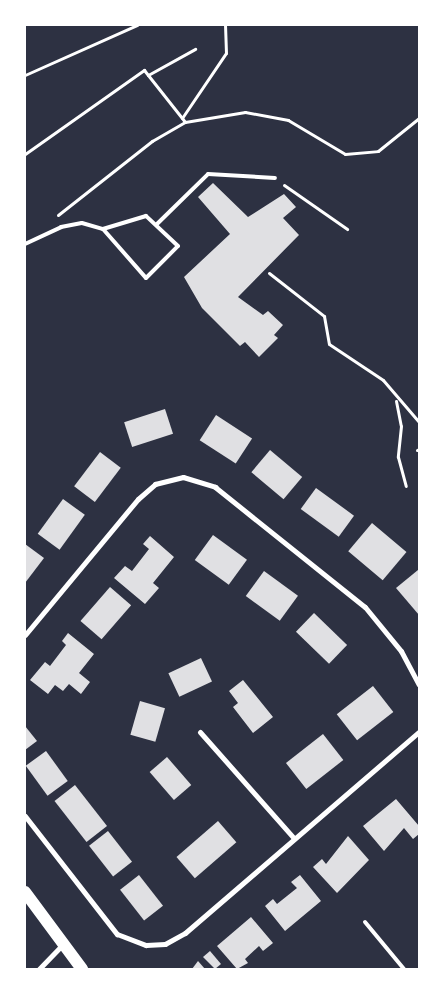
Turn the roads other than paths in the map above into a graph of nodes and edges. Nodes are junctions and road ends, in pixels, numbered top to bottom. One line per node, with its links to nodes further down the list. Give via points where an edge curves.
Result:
1 (275, 178): 2 (lane, via 208,174)
2 (157, 224): 3 (lane, via 142,215); 3 (lane, via 178,246 146,278)
3 (103, 229): 4 (lane, via 82,223 61,227)
4 (25, 244)
5 (25, 636): 6 (street, via 138,499 155,484 183,477 215,487 365,607 401,651)
6 (419, 685)
7 (200, 732): 10 (street)
8 (419, 732): 10 (street)
9 (25, 816): 10 (street, via 117,934 146,945 164,944 185,933)
10 (293, 837)
11 (25, 892): 13 (main road)
12 (366, 922): 16 (lane)
13 (62, 945): 14 (street); 15 (main road)
14 (39, 969)
15 (82, 969)
16 (404, 969)

